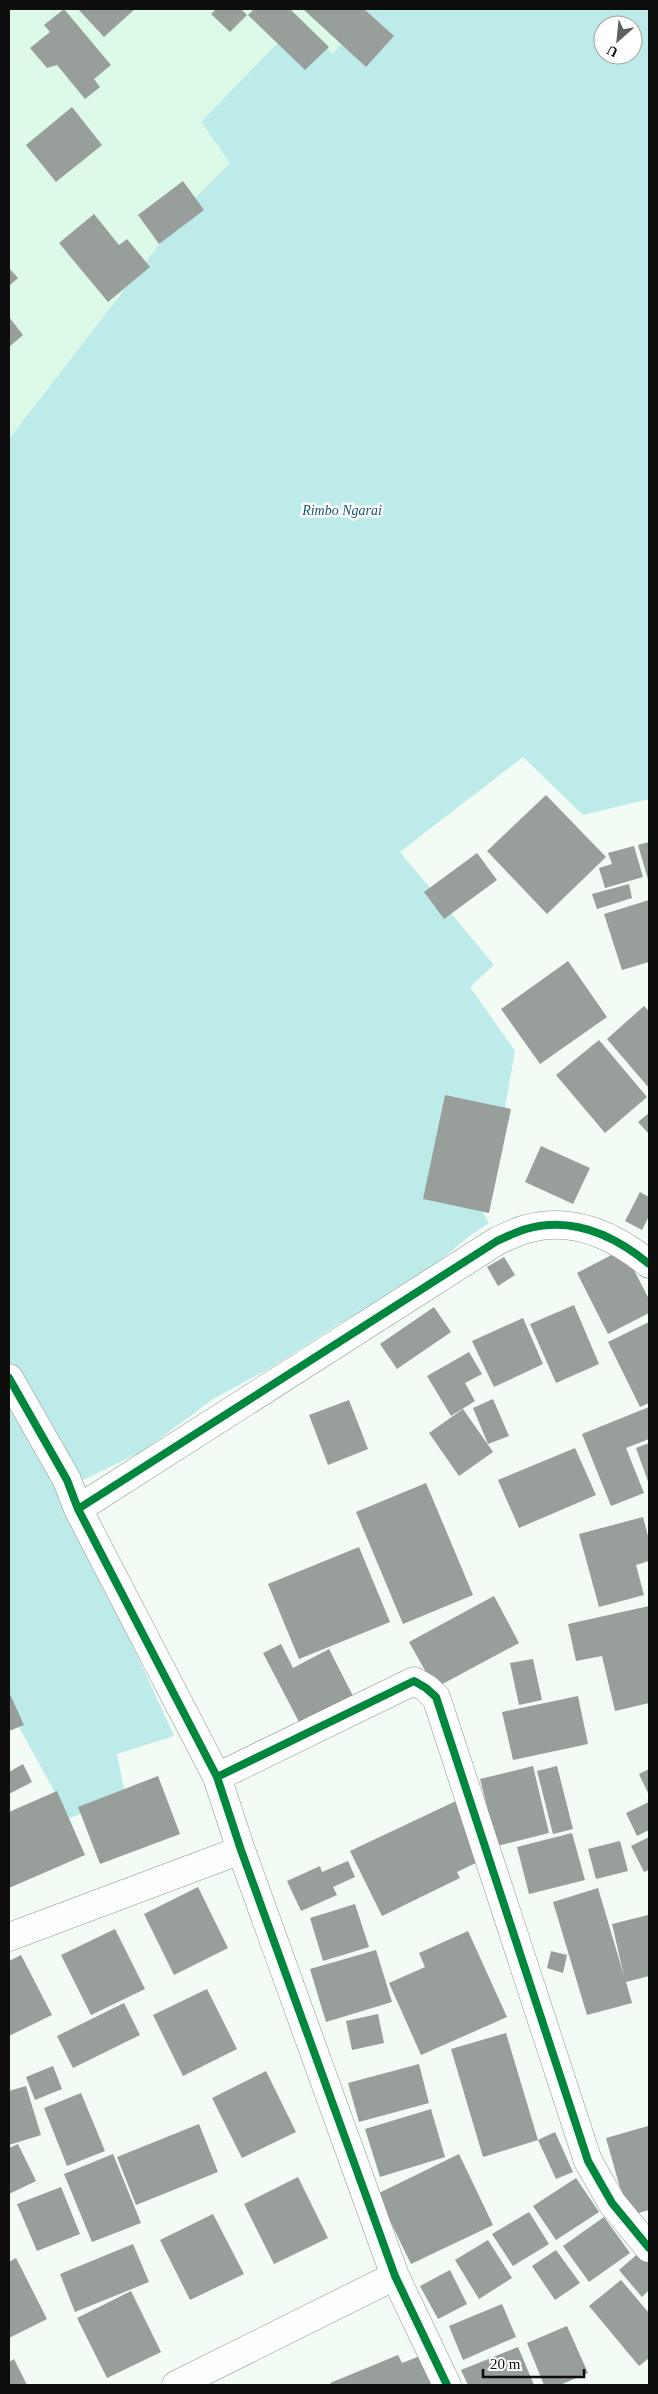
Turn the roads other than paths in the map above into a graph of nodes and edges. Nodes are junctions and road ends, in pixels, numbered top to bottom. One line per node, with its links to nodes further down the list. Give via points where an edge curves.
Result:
1 (649, 1264): 3 (street, via 627,1246 595,1230 562,1225 526,1229 497,1241)
2 (9, 1378): 3 (street, via 66,1480)
3 (78, 1509): 4 (street)
4 (217, 1777): 5 (street); 7 (street, via 414,1681 436,1697 588,2161 612,2203)
5 (241, 1850): 6 (street); 8 (street)
6 (9, 1937)
7 (649, 2248)
8 (395, 2276): 9 (street); 10 (street)
9 (176, 2385)
10 (447, 2385)

